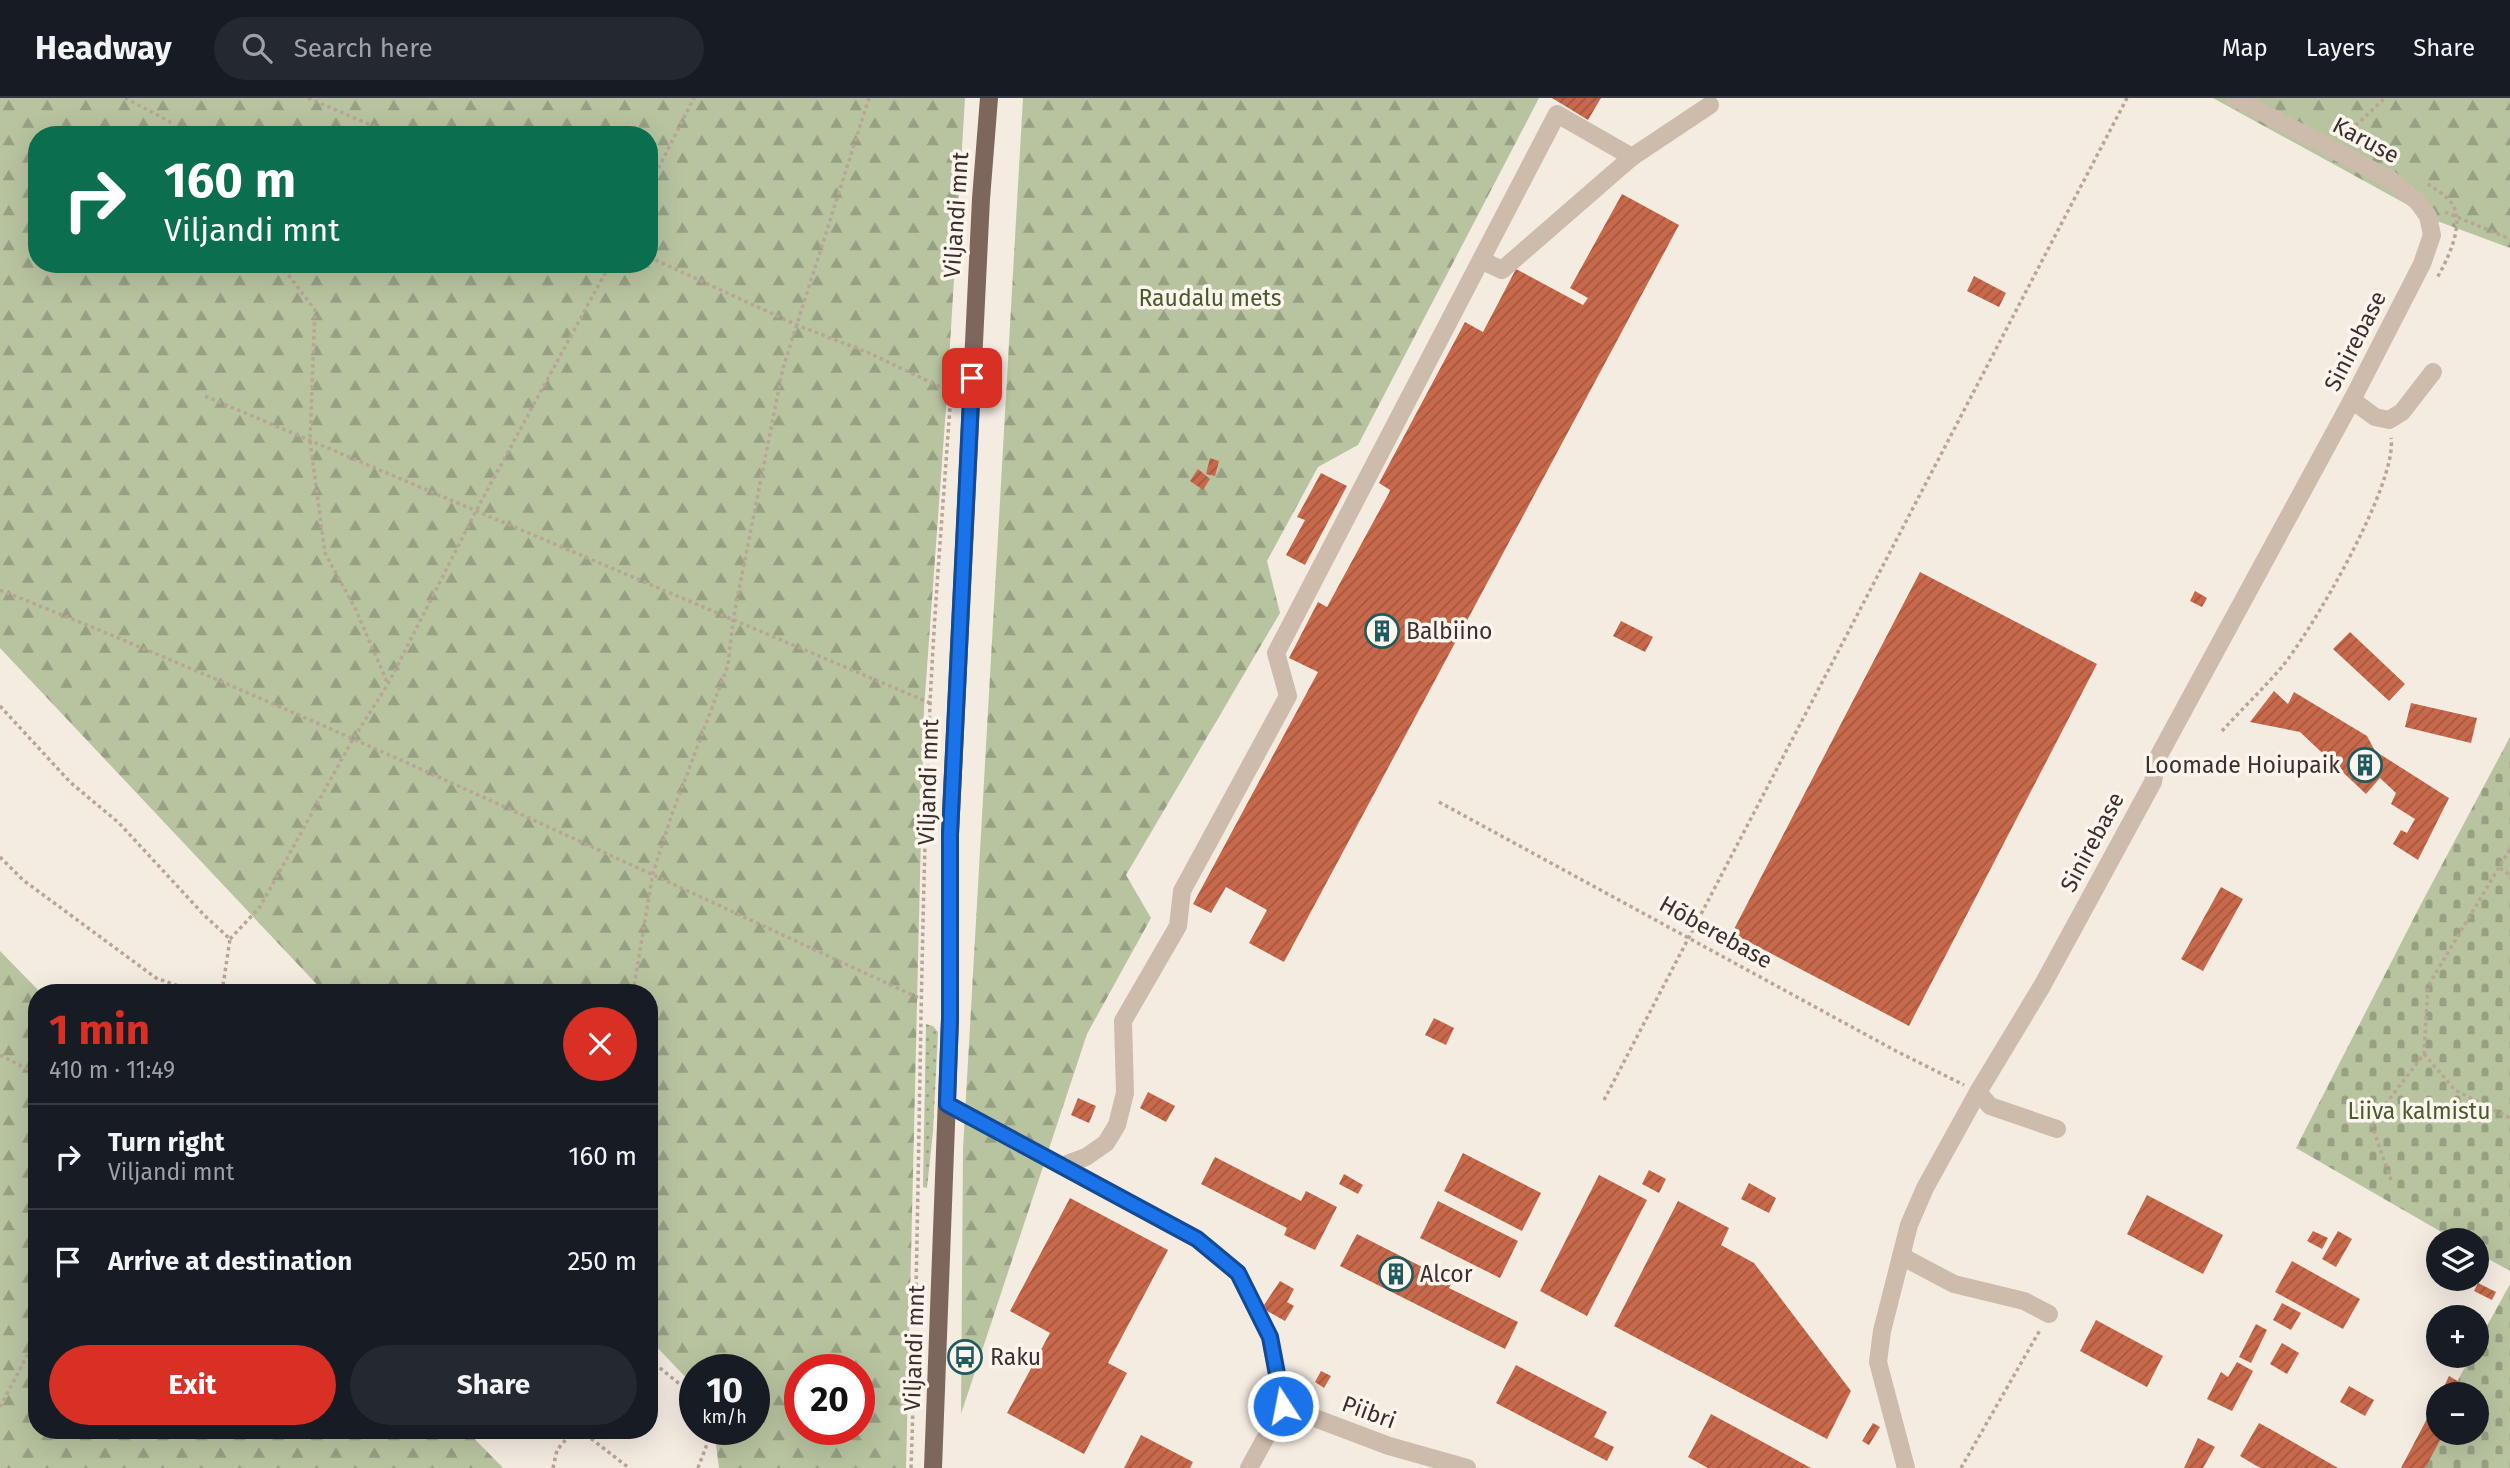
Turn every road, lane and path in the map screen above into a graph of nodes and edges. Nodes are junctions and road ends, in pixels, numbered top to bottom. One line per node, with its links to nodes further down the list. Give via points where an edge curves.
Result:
1 (125, 98): 10 (path)
2 (308, 98): 11 (path)
3 (694, 98): 14 (path)
4 (869, 98): 22 (path)
5 (989, 98): 54 (main road, Viljandi mnt, via 950,820)
6 (2127, 98): 43 (path)
7 (2235, 98): 15 (street, Karuse, via 2391,180)
8 (2385, 98): 12 (path, via 2354,126)
9 (1710, 106): 13 (street)
10 (173, 126)
11 (373, 126)
12 (2351, 141)
13 (1632, 157): 18 (street, via 1502,270); 18 (street, via 1557,114)
14 (658, 169)
15 (2417, 201): 16 (street, Karuse); 17 (path)
16 (2428, 216): 26 (street, Sinirebase, via 2432,235 2422,264)
17 (2510, 239)
18 (1481, 260): 57 (street, via 1276,653 1288,696 1182,891 1178,926 1123,1021 1125,1093 1117,1125 1106,1143)
19 (658, 261): 22 (path)
20 (287, 273): 28 (path, via 315,310)
21 (605, 273): 29 (path)
22 (797, 324): 24 (path); 31 (path, via 783,368)
23 (2433, 372): 27 (street, via 2402,412)
24 (951, 392)
25 (205, 396): 28 (path)
26 (2352, 400): 27 (street); 52 (street, Sinirebase, via 2165,762)
27 (2382, 419): 35 (path, via 2392,448 2369,517 2309,629 2281,668)
28 (310, 441): 29 (path); 32 (path, via 325,553)
29 (477, 509): 31 (path); 32 (path)
30 (0, 590): 36 (path)
31 (733, 620): 33 (path); 41 (path, via 728,665)
32 (388, 684): 36 (path)
33 (930, 703)
34 (0, 706): 44 (path, via 70,782 119,823)
35 (2222, 731)
36 (353, 739): 41 (path); 44 (path, via 260,907)
37 (1439, 802): 43 (path, Hõberebase)
38 (2510, 849): 40 (path)
39 (0, 856): 45 (path, via 23,880 156,978)
40 (2500, 868): 42 (path); 49 (path, via 2428,986)
41 (653, 873): 47 (path); 48 (path)
42 (2510, 875)
43 (1688, 937): 52 (path, Hõberebase); 53 (path)
44 (230, 939): 46 (path)
45 (173, 984)
46 (223, 984)
47 (634, 984)
48 (921, 999)
49 (2424, 1054): 55 (path, via 2455,1090); 58 (path, via 2371,1123)
50 (0, 1055): 51 (path)
51 (28, 1069)
52 (1978, 1092): 56 (street, via 1990,1106); 59 (street, Sinirebase, via 1925,1188)
53 (1604, 1100)
54 (947, 1104): 57 (street); 72 (main road, Viljandi mnt)
55 (2510, 1118)
56 (2057, 1129)
57 (1062, 1166): 64 (street, via 1197,1239 1238,1273 1270,1337)
58 (2391, 1180)
59 (1901, 1256): 60 (street, via 1954,1284 2024,1301); 75 (street, Sinirebase, via 1878,1362)
60 (2049, 1314): 76 (path)
61 (28, 1354): 65 (path)
62 (658, 1366): 63 (path)
63 (679, 1384)
64 (1283, 1406): 73 (street); 74 (street, Piibri, via 1389,1447)
65 (0, 1407)
66 (566, 1439): 69 (path, via 557,1450)
67 (592, 1439): 70 (path)
68 (707, 1445): 71 (path)
69 (553, 1468)
70 (629, 1468)
71 (698, 1468)
72 (933, 1468)
73 (1249, 1468)
74 (1467, 1468)
75 (1906, 1468)
76 (1961, 1468)

